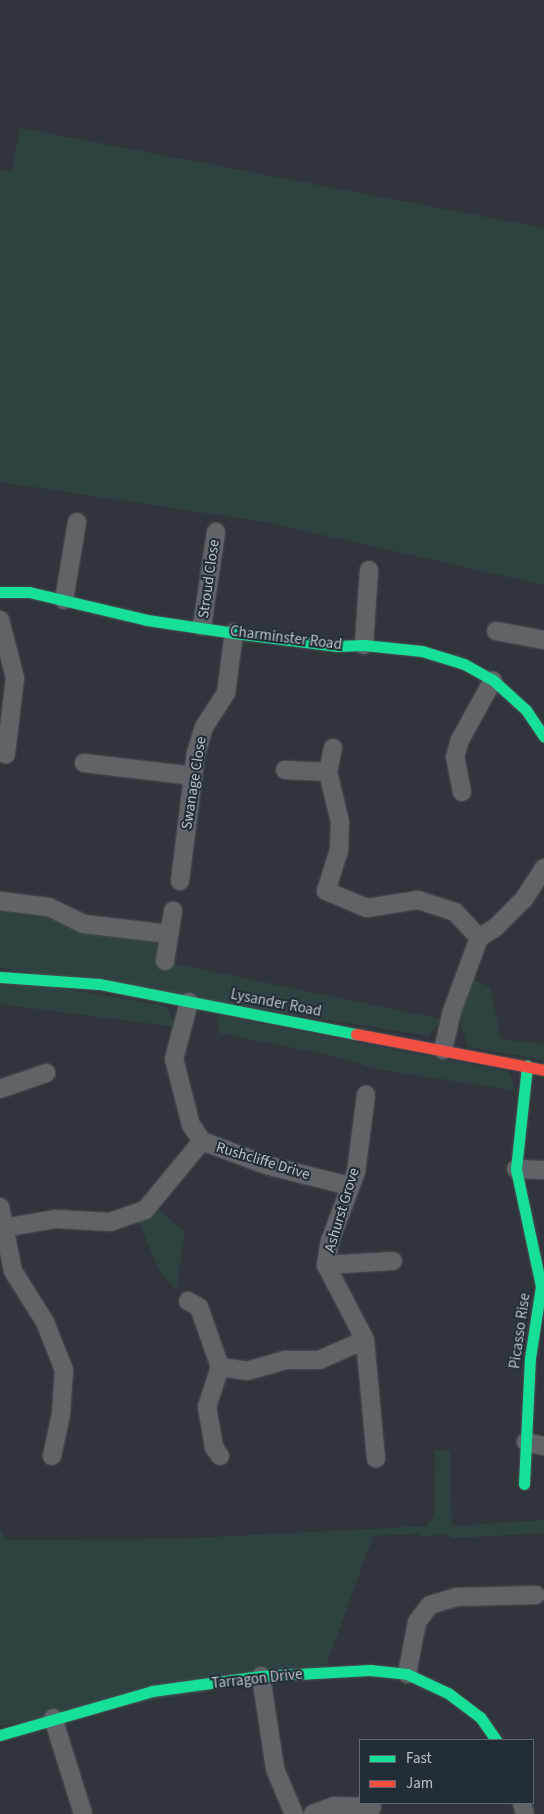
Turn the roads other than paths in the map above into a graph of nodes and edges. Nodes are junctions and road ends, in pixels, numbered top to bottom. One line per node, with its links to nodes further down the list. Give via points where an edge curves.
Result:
1 (77, 522): 5 (street)
2 (216, 532): 7 (street, Stroud Close)
3 (369, 570): 11 (street)
4 (0, 592): 5 (street, Charminster Road, via 28,592)
5 (64, 600): 7 (street, Charminster Road, via 147,620)
6 (0, 620): 15 (street, via 15,678)
7 (202, 626): 9 (street, Charminster Road)
8 (496, 631): 10 (street)
9 (234, 633): 11 (street, Charminster Road, via 337,646); 19 (street, Swanage Close, via 226,693 204,727)
10 (544, 640)
11 (364, 645): 12 (street, Charminster Road, via 422,651 464,664)
12 (493, 680): 13 (street, Charminster Road, via 526,710); 20 (street, via 460,740 455,757)
13 (543, 734)
14 (334, 748): 18 (street)
15 (6, 754)
16 (84, 763): 19 (street)
17 (285, 770): 18 (street)
18 (328, 772): 26 (street, via 340,822 339,850 326,891 367,908 418,900 455,912)
19 (194, 776): 22 (street, Swanage Close)
20 (462, 792)
21 (544, 868): 26 (street, via 524,899 496,927)
22 (180, 881)
23 (0, 902): 25 (street, via 49,907 84,924)
24 (173, 911): 25 (street)
25 (169, 934): 27 (street)
26 (479, 938): 30 (street, via 452,1011)
27 (166, 962)
28 (0, 977): 29 (street, Lysander Road, via 99,984)
29 (189, 1002): 30 (street, Lysander Road); 36 (street, Rushcliffe Drive, via 174,1059 188,1116)
30 (443, 1050): 31 (street, Lysander Road)
31 (527, 1066): 32 (street, Lysander Road); 37 (street, Picasso Rise)
32 (544, 1070)
33 (46, 1073): 34 (street)
34 (0, 1089)
35 (366, 1095): 39 (street, Ashurst Grove, via 356,1172)
36 (202, 1141): 39 (street, Rushcliffe Drive, via 266,1164); 40 (street, via 145,1210 110,1222)
37 (516, 1169): 38 (street); 44 (street, Picasso Rise, via 542,1286)
38 (544, 1170)
39 (350, 1186): 42 (street, Ashurst Grove, via 330,1241)
40 (2, 1218): 49 (street, via 13,1271 44,1322 64,1370 61,1414)
41 (393, 1261): 42 (street)
42 (326, 1265): 45 (street)
43 (188, 1301): 46 (street, via 199,1307)
44 (542, 1301): 47 (street, Picasso Rise, via 530,1358)
45 (365, 1340): 46 (street, via 319,1360 285,1360 247,1371); 51 (street)
46 (220, 1367): 50 (street, via 206,1407 214,1447)
47 (526, 1442): 48 (street); 52 (street, Picasso Rise)
48 (544, 1446)
49 (52, 1456)
50 (220, 1456)
51 (376, 1458)
52 (524, 1484)
53 (536, 1596): 54 (street, via 457,1597 430,1605 417,1622 409,1647)
54 (407, 1674): 55 (street, Tarragon Drive, via 370,1670); 58 (street, Tarragon Drive, via 448,1693 480,1717)
55 (261, 1676): 56 (street, Tarragon Drive, via 152,1691); 61 (street, via 275,1769)
56 (53, 1718): 57 (street, Tarragon Drive); 60 (street)
57 (0, 1735)
58 (495, 1739)
59 (372, 1806): 62 (street, via 334,1806)
60 (83, 1814)
61 (294, 1814)
62 (313, 1814)

